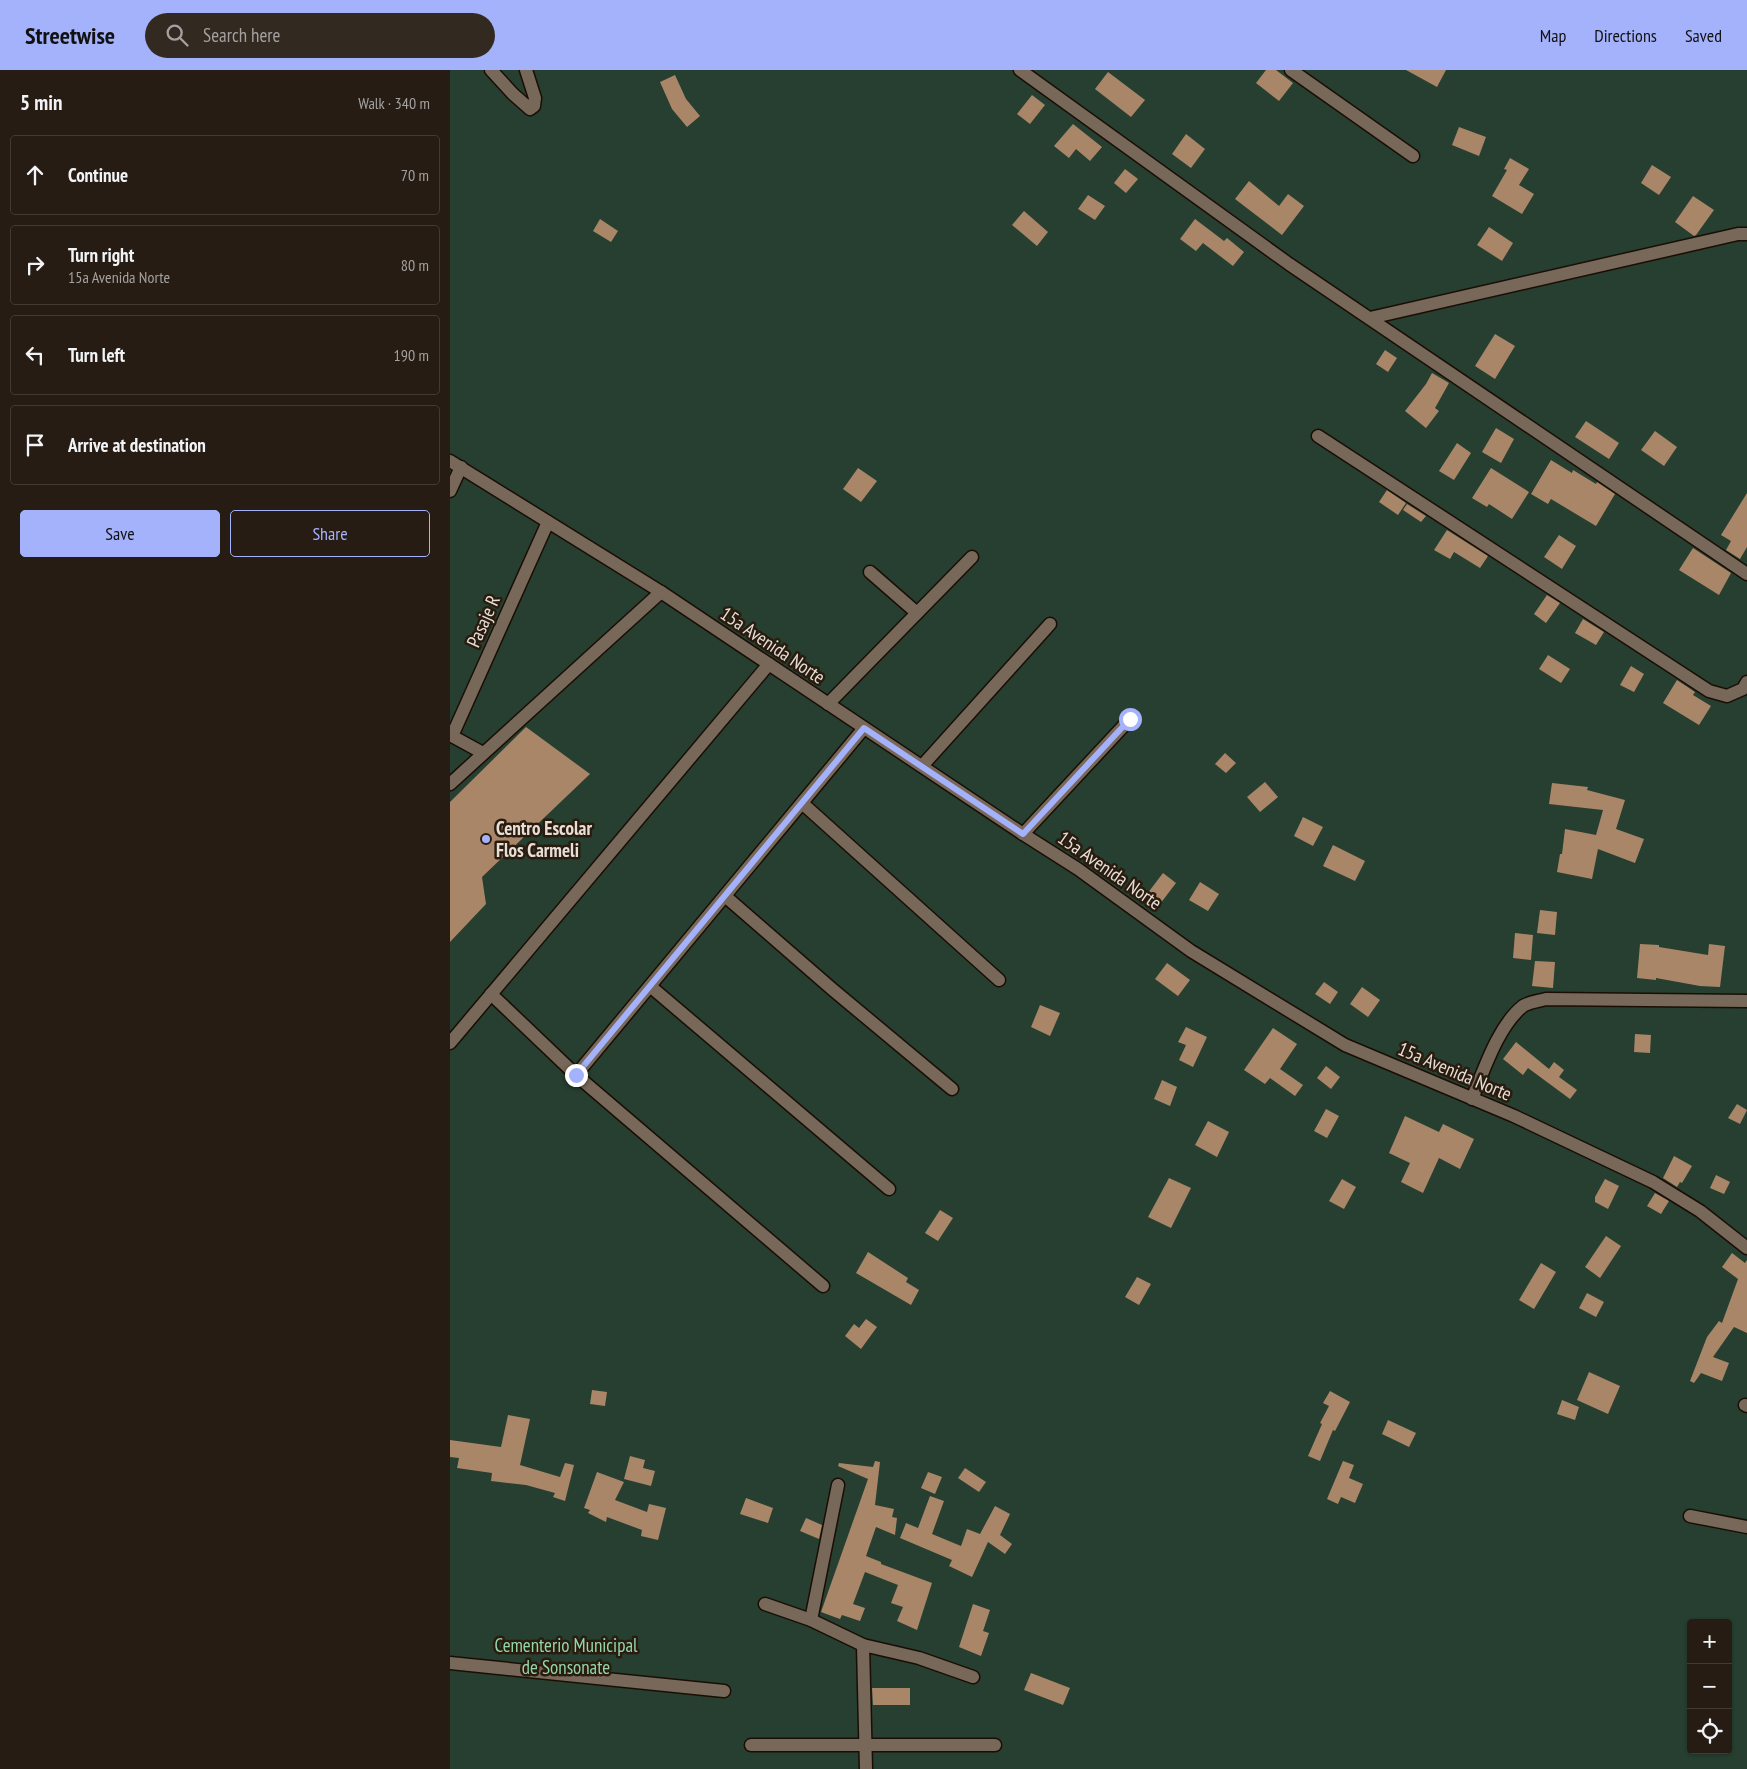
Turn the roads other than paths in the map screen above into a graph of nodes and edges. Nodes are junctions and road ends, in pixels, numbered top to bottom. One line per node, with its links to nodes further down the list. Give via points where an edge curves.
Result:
1 (491, 70): 2 (street, via 530,109 535,98)
2 (526, 70)
3 (1020, 70): 7 (street, via 1289,264)
4 (1299, 72): 5 (street)
5 (1413, 156)
6 (1747, 234): 7 (street)
7 (1370, 318): 14 (street)
8 (1318, 436): 19 (street, via 1709,691 1727,696 1743,689)
9 (455, 464): 10 (street); 11 (street, 15a Avenida Norte)
10 (450, 490)
11 (548, 522): 15 (street, 15a Avenida Norte); 23 (street, Pasaje R)
12 (972, 557): 16 (street)
13 (870, 572): 16 (street)
14 (1747, 574)
15 (661, 592): 18 (street, 15a Avenida Norte); 24 (street)
16 (917, 613): 20 (street)
17 (1050, 624): 25 (street)
18 (769, 664): 20 (street, 15a Avenida Norte); 32 (street)
19 (1747, 682)
20 (828, 704): 22 (street, 15a Avenida Norte)
21 (1130, 719): 28 (street)
22 (864, 728): 25 (street, 15a Avenida Norte); 27 (street)
23 (451, 736): 24 (street)
24 (483, 753): 26 (street)
25 (922, 766): 28 (street, 15a Avenida Norte)
26 (450, 784)
27 (802, 803): 29 (street); 30 (street)
28 (1023, 834): 37 (street, 15a Avenida Norte, via 1078,868 1191,951 1345,1046)
29 (725, 896): 31 (street); 36 (street)
30 (999, 980)
31 (650, 986): 35 (street); 38 (street)
32 (491, 994): 34 (street); 35 (street)
33 (1747, 1001): 37 (street, via 1546,999 1524,1005 1508,1021)
34 (450, 1042)
35 (576, 1075): 40 (street)
36 (952, 1089)
37 (1472, 1099): 39 (street, 15a Avenida Norte, via 1653,1182 1700,1210)
38 (889, 1190)
39 (1747, 1248)
40 (823, 1286)
41 (838, 1485): 45 (street)
42 (1690, 1516): 43 (street)
43 (1747, 1527)
44 (765, 1604): 45 (street)
45 (811, 1620): 46 (street)
46 (863, 1645): 48 (street, via 919,1658); 51 (street)
47 (450, 1663): 49 (street)
48 (973, 1677)
49 (724, 1691)
50 (751, 1745): 51 (street)
51 (865, 1745): 52 (street); 53 (street)
52 (995, 1745)
53 (866, 1769)

